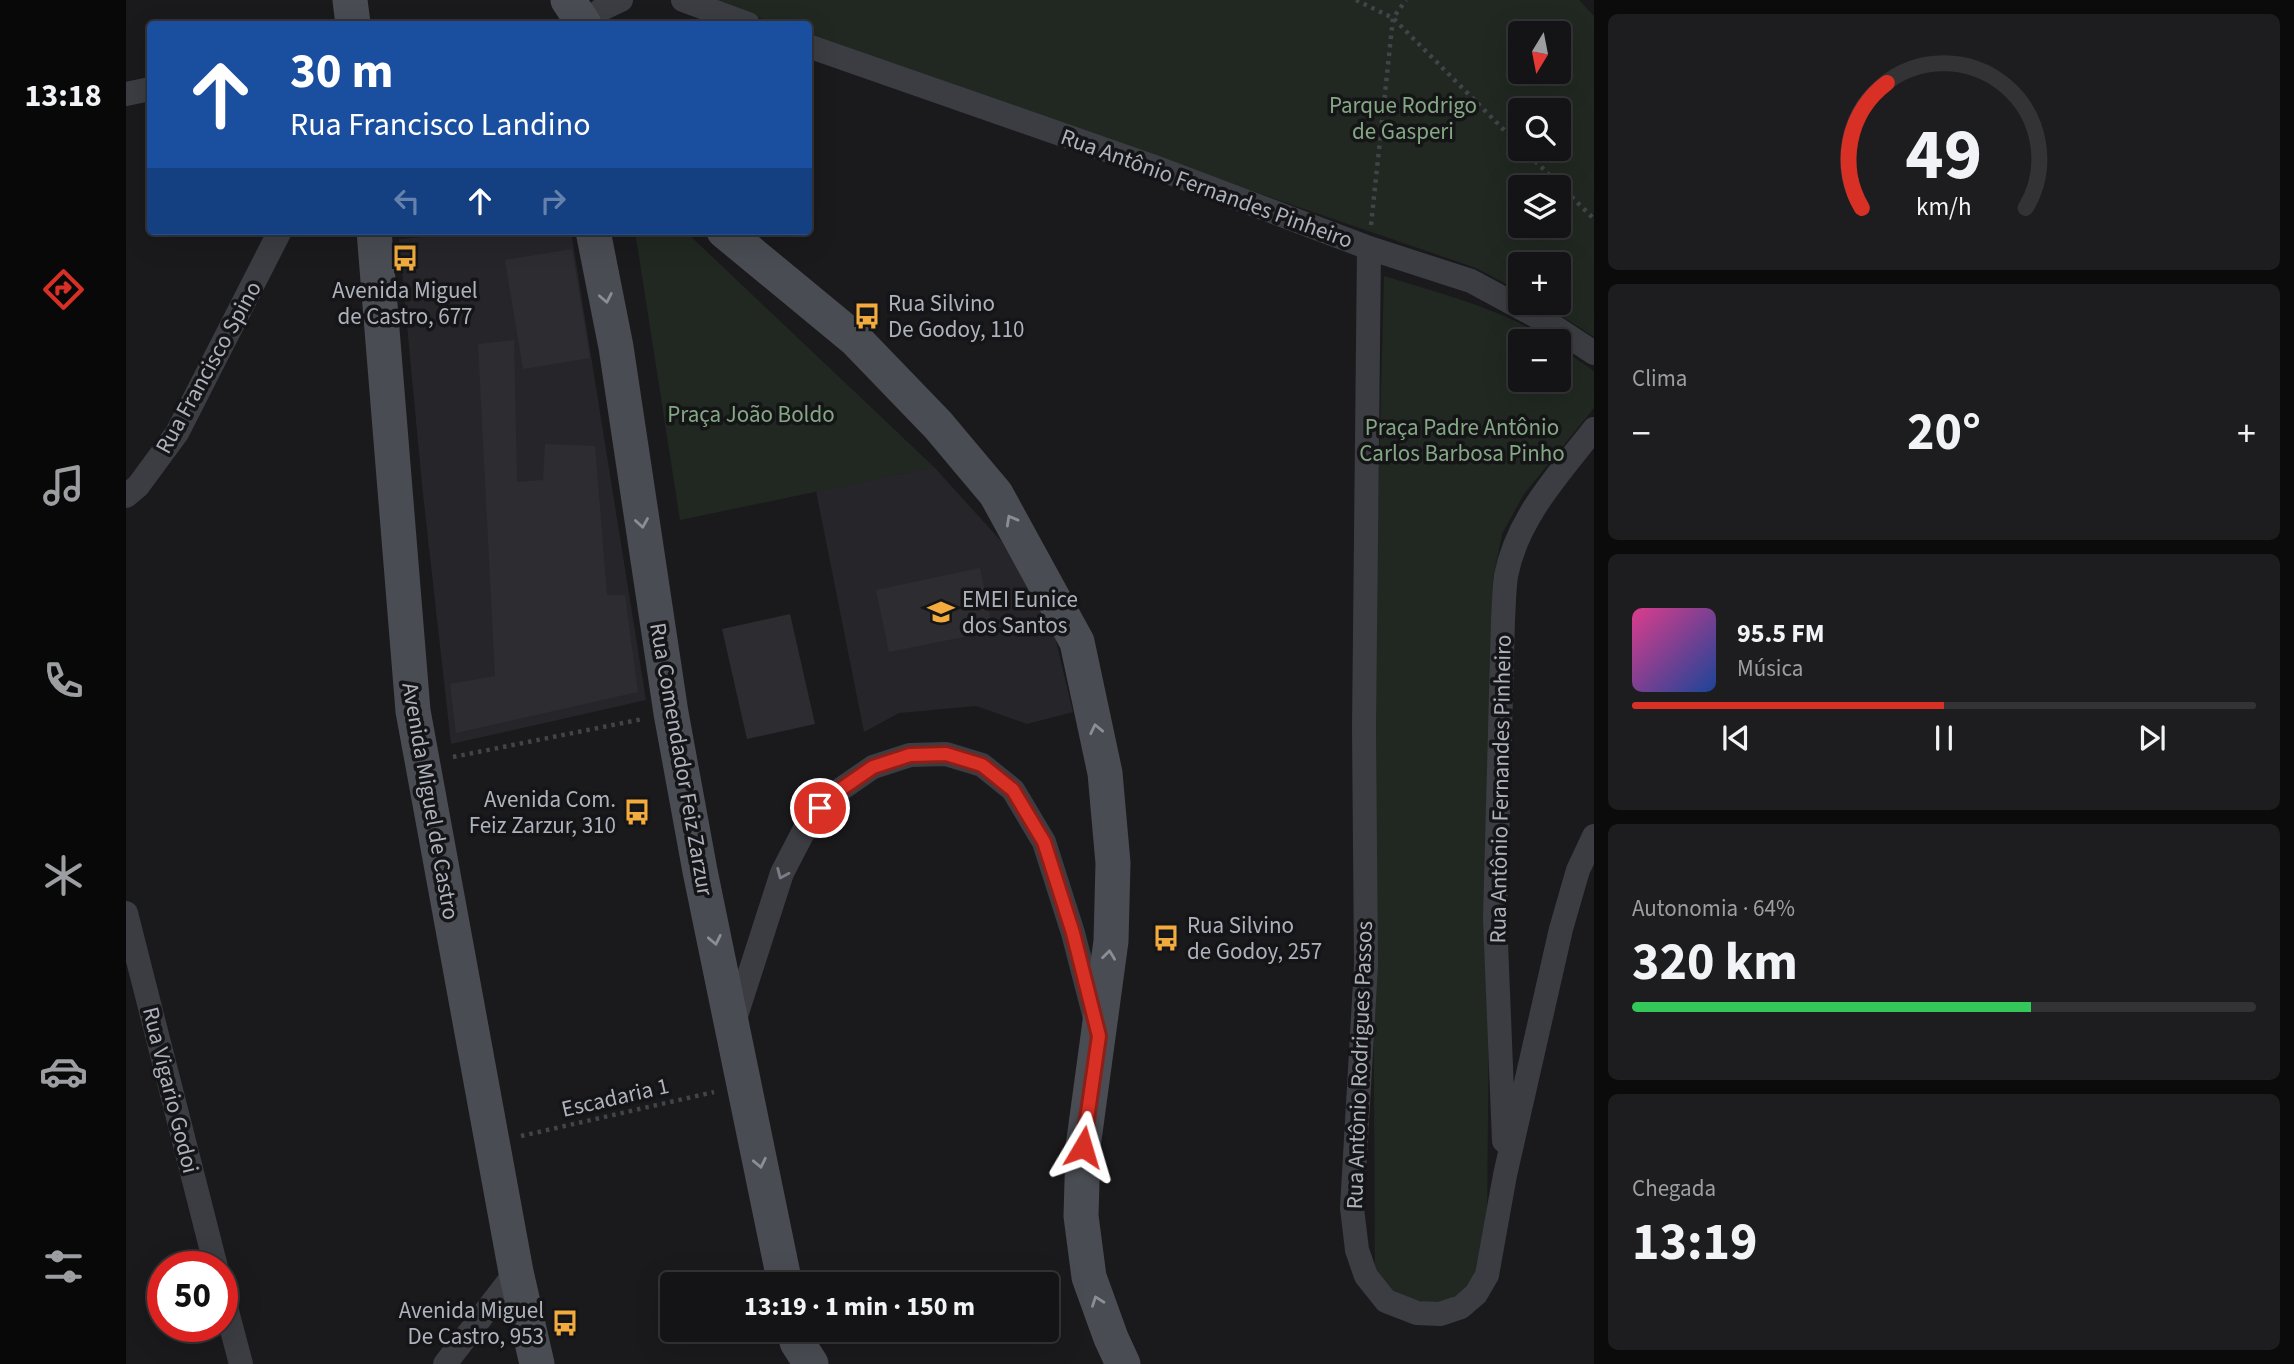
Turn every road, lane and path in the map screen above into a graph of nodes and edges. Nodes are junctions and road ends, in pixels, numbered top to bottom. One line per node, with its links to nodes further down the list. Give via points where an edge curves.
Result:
1 (350, 0): 9 (main road)
2 (550, 0): 10 (main road)
3 (568, 0): 11 (main road)
4 (621, 0): 12 (street)
5 (683, 0): 13 (street)
6 (1356, 0): 8 (path)
7 (1406, 0): 8 (path)
8 (1393, 18): 17 (path); 24 (path)
9 (353, 21)
10 (554, 21)
11 (583, 21)
12 (588, 21)
13 (740, 21)
14 (812, 47): 24 (street, Rua Antônio Fernandes Pinheiro, via 1152,166)
15 (147, 90): 16 (street)
16 (126, 94)
17 (1508, 134)
18 (1535, 161): 19 (path)
19 (1594, 219)
20 (278, 235): 27 (street, Rua Francisco Spino, via 177,433)
21 (374, 235): 29 (main road, Avenida Miguel de Castro, via 413,711)
22 (594, 235): 28 (main road, Rua Comendador Feiz Zarzur, one-way to 28, via 616,346)
23 (728, 235): 33 (main road, one-way to 23, via 1111,941 1113,863 1105,773 1077,642 996,494 938,425 856,340)
24 (1369, 248): 25 (street, Rua Antônio Fernandes Pinheiro, via 1471,281); 36 (street, Rua Antônio Rodrigues Passos, via 1366,965 1352,1208 1357,1250 1366,1276 1386,1301 1417,1313 1440,1314 1461,1307 1476,1294 1487,1275)
25 (1594, 353)
26 (1594, 429): 36 (street, Rua Antônio Fernandes Pinheiro, via 1536,504 1518,537 1506,575 1495,918)
27 (126, 496)
28 (671, 713): 29 (path); 32 (main road, Rua Comendador Feiz Zarzur, one-way to 32)
29 (422, 764): 35 (main road, Avenida Miguel de Castro)
30 (1594, 836): 36 (street, Rua Antônio Rodrigues Passos, via 1578,870 1561,929)
31 (126, 913): 37 (street, Rua Vigario Godoi)
32 (733, 1026): 33 (street, one-way to 32, via 1044,842 1013,790 982,765 946,754 910,755 873,767 831,796 809,821 782,873); 34 (main road, Rua Comendador Feiz Zarzur)
33 (1099, 1036): 44 (main road, one-way to 33, via 1089,1277 1081,1216 1083,1147)
34 (746, 1085): 35 (path, Escadaria 1); 39 (main road, Rua Comendador Feiz Zarzur, one-way to 39)
35 (492, 1142): 38 (main road, Avenida Miguel de Castro)
36 (1505, 1175)
37 (212, 1251)
38 (516, 1272): 42 (street); 43 (main road, Avenida Miguel de Castro)
39 (783, 1272)
40 (234, 1342): 41 (street)
41 (240, 1364)
42 (445, 1364)
43 (537, 1364)
44 (1123, 1364)

